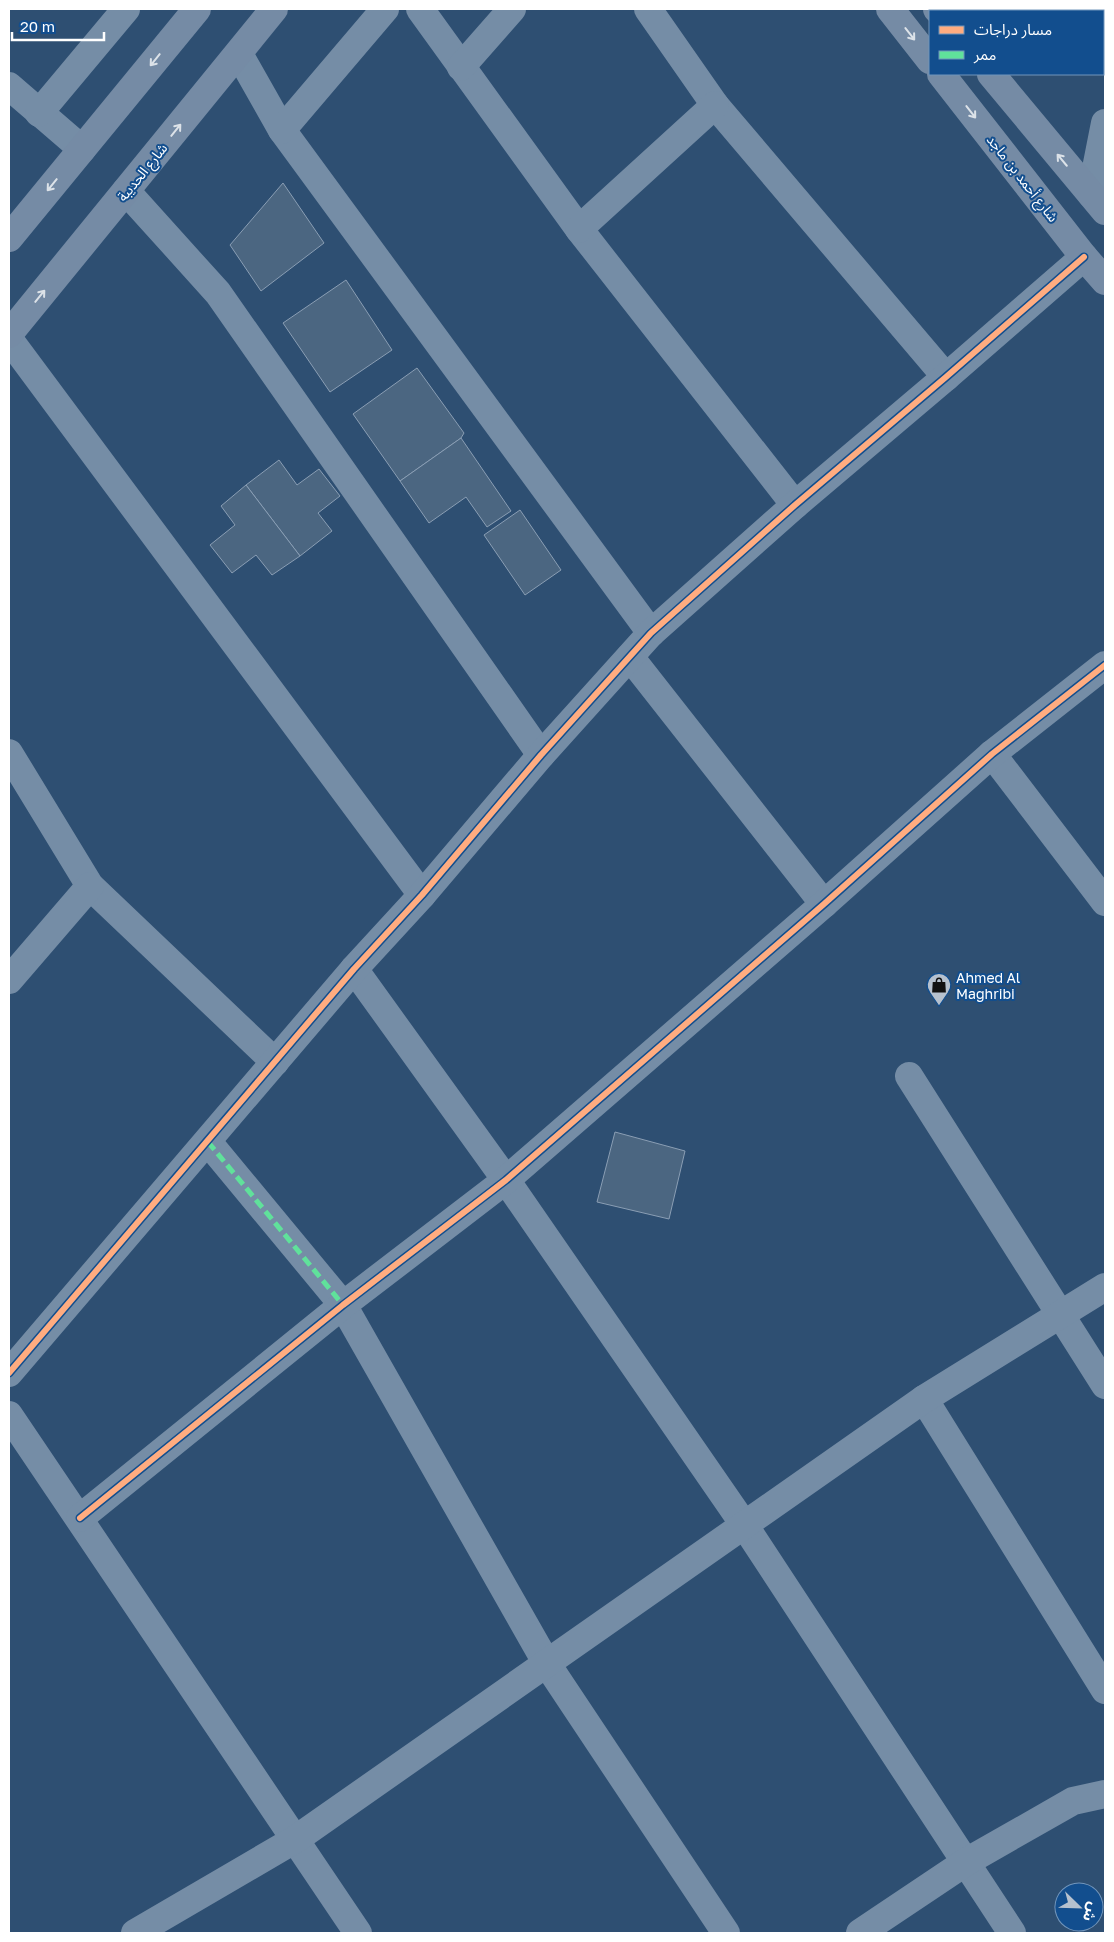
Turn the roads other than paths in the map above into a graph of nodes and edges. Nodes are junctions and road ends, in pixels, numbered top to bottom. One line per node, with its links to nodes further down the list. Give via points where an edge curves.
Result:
1 (126, 9): 16 (street)
2 (197, 9): 19 (main road, one-way to 19)
3 (274, 9): 9 (main road, شارع الحديبة)
4 (385, 9): 18 (street)
5 (420, 9): 11 (street)
6 (512, 9): 11 (street)
7 (648, 9): 15 (street)
8 (890, 9): 10 (main road, one-way to 10)
9 (239, 54): 18 (street); 20 (main road, شارع الحديبة, one-way to 9)
10 (929, 59)
11 (461, 66): 22 (street)
12 (942, 75): 24 (main road, شارع أحمد بن ماجد, one-way to 24)
13 (992, 75): 21 (main road, one-way to 13)
14 (9, 86): 16 (street)
15 (715, 105): 22 (street); 28 (street)
16 (40, 113): 19 (street)
17 (1105, 123): 21 (street)
18 (282, 130): 30 (street)
19 (82, 149): 23 (main road, one-way to 23)
20 (126, 191): 26 (main road, شارع الحديبة, one-way to 20); 35 (street, via 218,293)
21 (1098, 202)
22 (579, 229): 29 (street)
23 (9, 238)
24 (1084, 257): 25 (main road, شارع أحمد بن ماجد); 28 (street)
25 (1105, 281)
26 (9, 334)
27 (9, 338): 37 (street)
28 (946, 378): 29 (street)
29 (795, 505): 30 (street)
30 (651, 633): 31 (street)
31 (630, 657): 35 (street); 39 (street)
32 (1105, 665): 34 (street)
33 (9, 753): 36 (street)
34 (992, 754): 38 (street); 39 (street)
35 (541, 755): 37 (street)
36 (90, 886): 41 (street); 42 (street)
37 (422, 894): 40 (street)
38 (1105, 902)
39 (824, 904): 45 (street)
40 (354, 970): 42 (street); 45 (street)
41 (9, 980)
42 (275, 1062): 44 (street)
43 (909, 1076): 48 (street)
44 (208, 1142): 47 (street); 49 (street)
45 (506, 1180): 47 (street); 54 (street)
46 (1105, 1287): 48 (street)
47 (343, 1305): 53 (street); 55 (street)
48 (1060, 1316): 50 (street); 51 (street)
49 (9, 1373)
50 (1105, 1385)
51 (924, 1399): 54 (street); 56 (street)
52 (9, 1415): 53 (street)
53 (80, 1518): 58 (street)
54 (746, 1526): 55 (street); 59 (street)
55 (547, 1664): 58 (street); 62 (street)
56 (1105, 1690)
57 (1105, 1794): 59 (street, via 1073,1801)
58 (296, 1840): 60 (street); 61 (street)
59 (966, 1862): 63 (street); 64 (street)
60 (135, 1933)
61 (358, 1933)
62 (726, 1933)
63 (860, 1933)
64 (1012, 1933)

